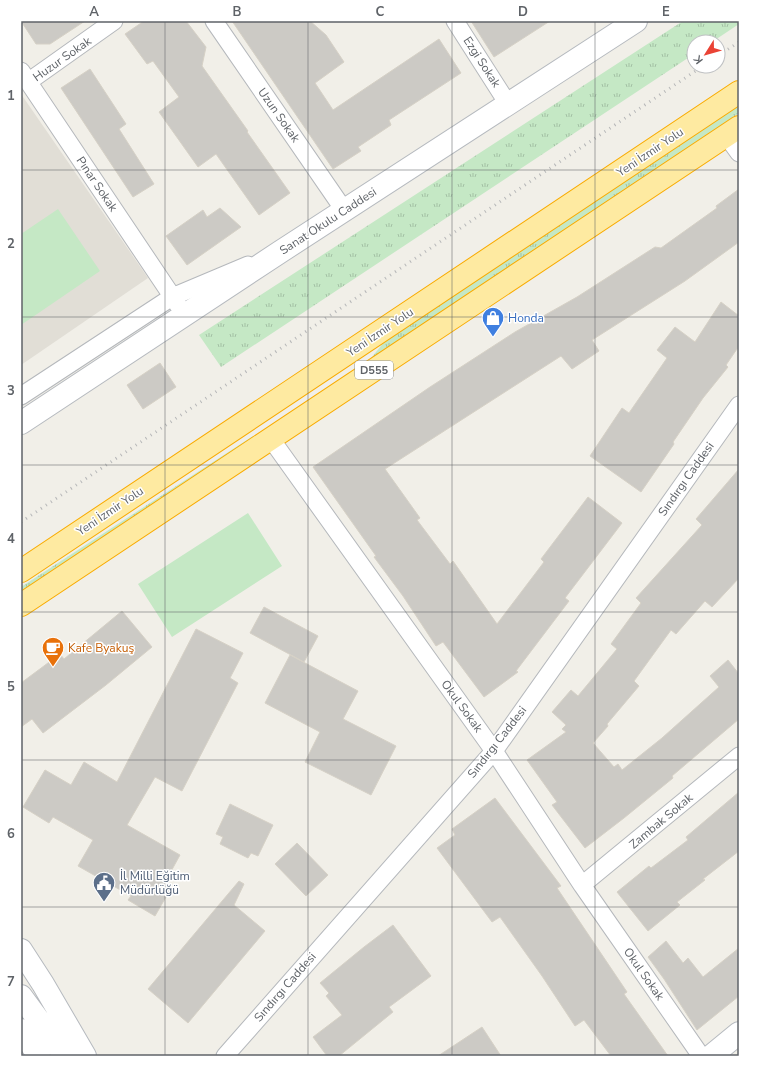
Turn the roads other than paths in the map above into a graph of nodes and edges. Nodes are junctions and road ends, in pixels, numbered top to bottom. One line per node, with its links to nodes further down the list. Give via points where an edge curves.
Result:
1 (114, 21): 5 (street, Huzur Sokak)
2 (214, 21): 10 (street, Uzun Sokak)
3 (455, 21): 7 (street, Ezgi Sokak)
4 (636, 21): 7 (main road, Sanat Okulu Caddesi)
5 (25, 77): 12 (street, Pınar Sokak)
6 (739, 92): 16 (highway, Yeni İzmir Yolu / D555)
7 (508, 104): 10 (main road, Sanat Okulu Caddesi)
8 (733, 131): 9 (street); 18 (highway, D555)
9 (739, 153)
10 (344, 210): 11 (main road, Sanat Okulu Caddesi)
11 (280, 252): 12 (street); 13 (main road, Sanat Okulu Caddesi)
12 (172, 297): 13 (street, Pınar Sokak); 14 (street)
13 (184, 315): 17 (main road, Sanat Okulu Caddesi)
14 (21, 396)
15 (739, 405): 21 (street, Sındırgı Caddesi)
16 (255, 415): 18 (highway); 19 (highway, Yeni İzmir Yolu / D555)
17 (21, 423)
18 (271, 438): 20 (highway, D555); 21 (street, Okul Sokak)
19 (21, 571)
20 (21, 605)
21 (494, 751): 23 (street, Okul Sokak); 32 (street, Sındırgı Caddesi)
22 (739, 756): 23 (street, Zambak Sokak)
23 (582, 885): 33 (street, Okul Sokak)
24 (21, 950): 31 (main road)
25 (21, 996): 26 (main road)
26 (28, 1023): 28 (main road); 29 (main road); 30 (main road)
27 (739, 1033): 34 (main road)
28 (39, 1056)
29 (57, 1056)
30 (65, 1056)
31 (85, 1056)
32 (225, 1056)
33 (701, 1056)
34 (711, 1056)

